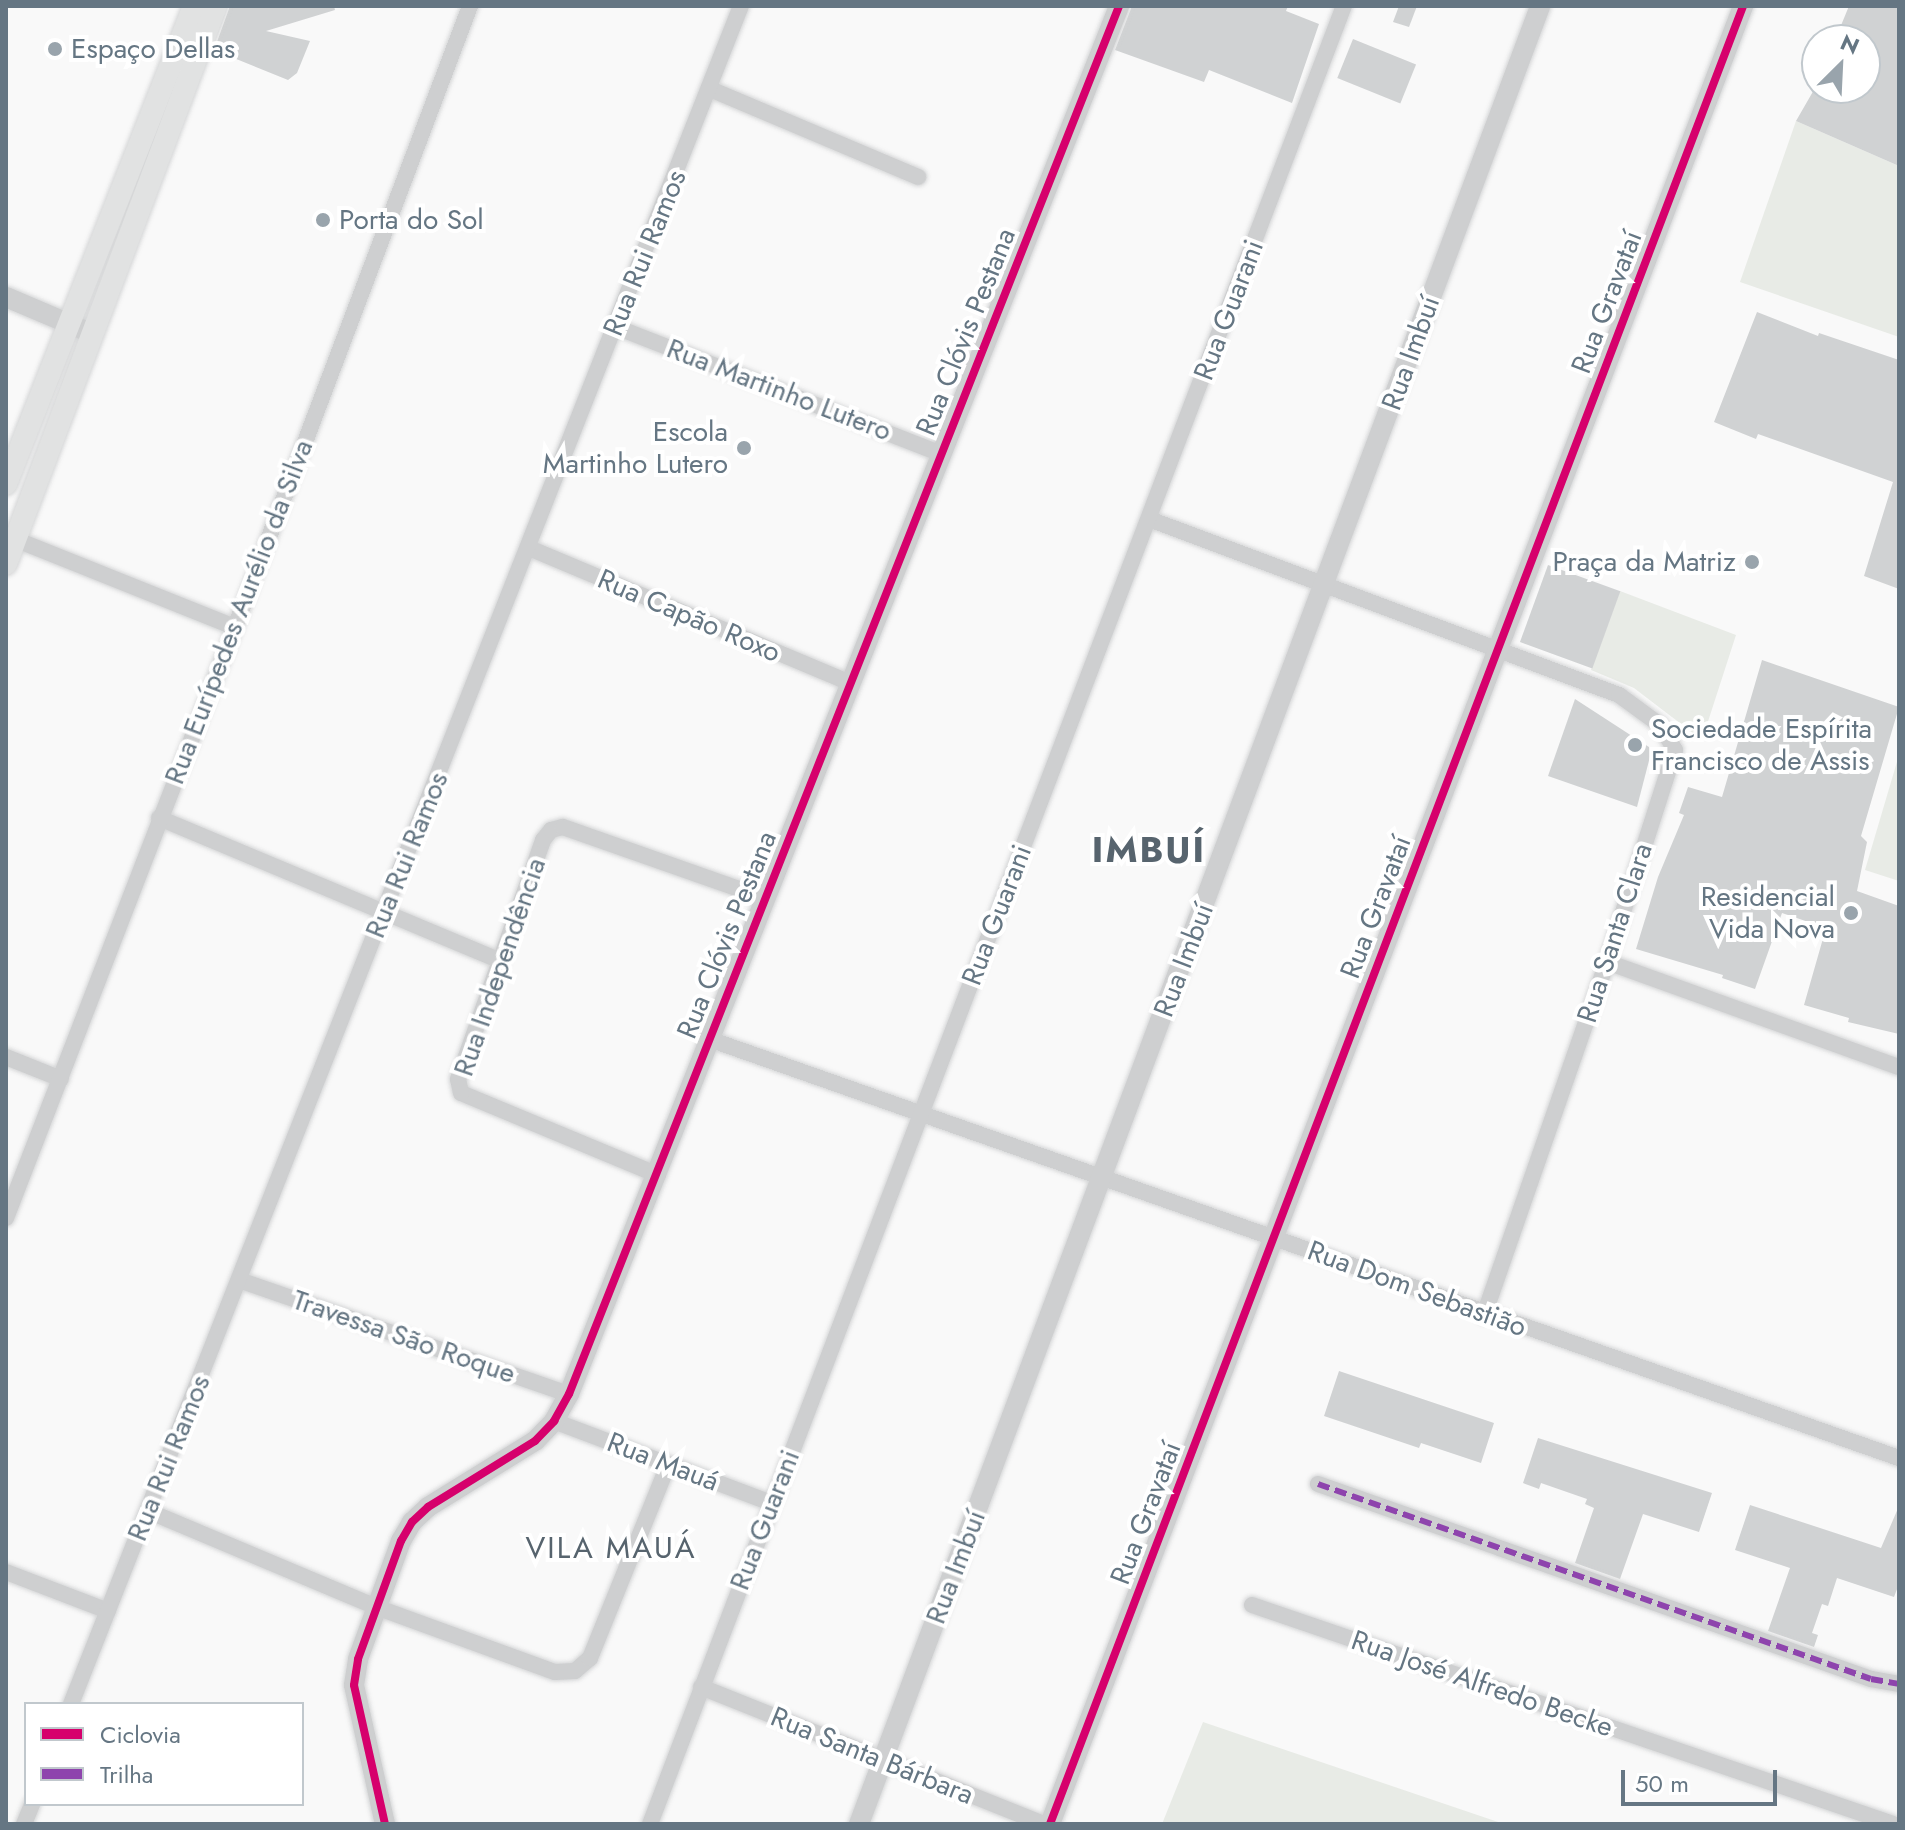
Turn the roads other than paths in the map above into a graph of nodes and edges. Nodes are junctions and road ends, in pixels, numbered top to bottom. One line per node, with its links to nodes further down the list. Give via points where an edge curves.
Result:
1 (194, 6): 12 (main road)
2 (216, 6): 14 (main road)
3 (470, 6): 22 (street, Rua Eurípedes Aurélio da Silva)
4 (741, 6): 9 (street, Rua Rui Ramos)
5 (1119, 6): 15 (street, Rua Clóvis Pestana)
6 (1344, 6): 17 (street, Rua Guarani)
7 (1540, 6): 21 (street, Rua Imbuí)
8 (1743, 6): 23 (street, Rua Gravataí)
9 (710, 89): 10 (street); 13 (street, Rua Rui Ramos)
10 (918, 177)
11 (6, 297): 12 (street)
12 (70, 325): 14 (street); 16 (main road)
13 (616, 327): 15 (street, Rua Martinho Lutero); 19 (street, Rua Rui Ramos)
14 (93, 334): 18 (main road)
15 (941, 454): 24 (street, Rua Clóvis Pestana)
16 (6, 484)
17 (1149, 519): 21 (street); 34 (street, Rua Guarani)
18 (11, 537): 20 (main road); 22 (street)
19 (529, 548): 24 (street, Rua Capão Roxo); 27 (street, Rua Rui Ramos)
20 (6, 564)
21 (1325, 586): 23 (street); 36 (street, Rua Imbuí)
22 (235, 627): 25 (street, Rua Eurípedes Aurélio da Silva)
23 (1497, 652): 29 (street, Rua Santa Clara, via 1638,705 1660,725 1675,750); 38 (street, Rua Gravataí)
24 (850, 683): 26 (street, Rua Clóvis Pestana)
25 (159, 818): 27 (street); 33 (street, Rua Eurípedes Aurélio da Silva)
26 (765, 898): 28 (street, Rua Independência, via 563,827 551,830 543,840); 30 (street, Rua Clóvis Pestana)
27 (384, 912): 28 (street); 39 (street, Rua Rui Ramos)
28 (498, 960): 35 (street, Rua Independência, via 458,1079 461,1093)
29 (1607, 962): 32 (street); 40 (street, Rua Santa Clara)
30 (709, 1039): 34 (street, Rua Dom Sebastião); 35 (street, Rua Clóvis Pestana)
31 (6, 1057): 33 (street)
32 (1899, 1067)
33 (61, 1079): 37 (street, Rua Eurípedes Aurélio da Silva)
34 (921, 1114): 36 (street, Rua Dom Sebastião); 46 (street, Rua Guarani)
35 (658, 1175): 41 (street, Rua Clóvis Pestana)
36 (1102, 1177): 38 (street, Rua Dom Sebastião); 55 (street, Rua Imbuí)
37 (6, 1218)
38 (1274, 1238): 40 (street, Rua Dom Sebastião); 60 (street, Rua Gravataí)
39 (239, 1280): 41 (street, Travessa São Roque); 47 (street, Rua Rui Ramos)
40 (1484, 1315): 43 (street, Rua Dom Sebastião)
41 (569, 1394): 42 (street, Rua Clóvis Pestana)
42 (554, 1421): 44 (street, Rua Mauá); 50 (street, Rua Clóvis Pestana, via 535,1441 412,1522)
43 (1899, 1458)
44 (668, 1465): 46 (street, Rua Mauá); 50 (street, via 590,1658 575,1671 555,1672)
45 (1318, 1484): 52 (street, via 1871,1679)
46 (771, 1503): 53 (street, Rua Guarani)
47 (148, 1511): 50 (street); 51 (street, Rua Rui Ramos)
48 (6, 1572): 51 (street)
49 (1252, 1605): 61 (street, Rua José Alfredo Becke)
50 (376, 1607): 56 (street, Rua Clóvis Pestana, via 354,1685)
51 (108, 1611): 54 (street, Rua Rui Ramos)
52 (1899, 1684)
53 (701, 1687): 55 (street, Rua Santa Bárbara); 57 (street, Rua Guarani)
54 (72, 1702)
55 (884, 1760): 58 (street, Rua Imbuí); 59 (street, Rua Santa Bárbara)
56 (385, 1824)
57 (650, 1824)
58 (859, 1824)
59 (1044, 1824)
60 (1050, 1824)
61 (1893, 1824)

